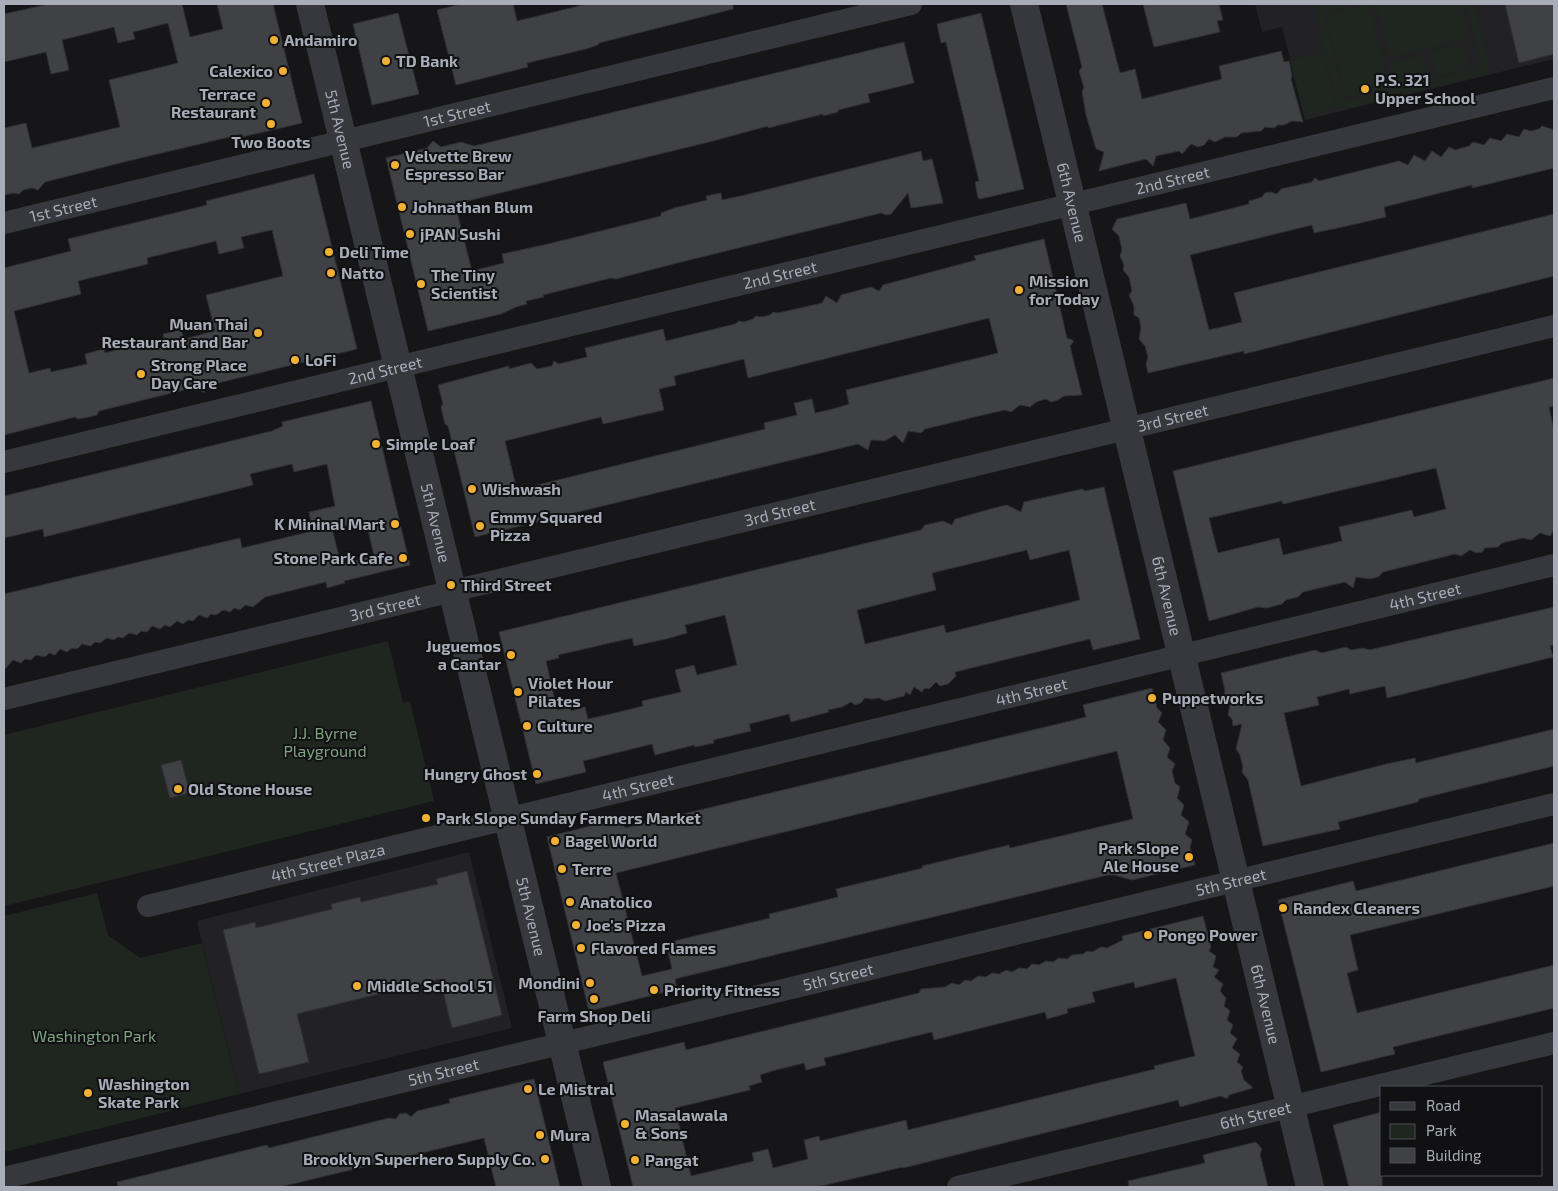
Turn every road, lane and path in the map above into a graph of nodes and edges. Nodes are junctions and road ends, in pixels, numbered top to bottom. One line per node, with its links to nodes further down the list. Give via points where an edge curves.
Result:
1 (310, 4): 5 (street, 5th Avenue)
2 (911, 4): 5 (street, 1st Street)
3 (1024, 4): 6 (street, 6th Avenue)
4 (1554, 88): 6 (street, 2nd Street)
5 (343, 140): 7 (street, 1st Street); 9 (street, 5th Avenue)
6 (1072, 203): 9 (street, 2nd Street); 10 (street, 6th Avenue)
7 (4, 222)
8 (1554, 326): 10 (street, 3rd Street)
9 (398, 366): 11 (street, 2nd Street); 13 (street, 5th Avenue)
10 (1126, 429): 13 (street, 3rd Street); 14 (street, 6th Avenue)
11 (4, 462)
12 (1554, 566): 14 (street, 4th Street)
13 (453, 592): 15 (street, 3rd Street); 17 (street, 5th Avenue)
14 (1181, 656): 17 (street, 4th Street); 18 (street, 6th Avenue)
15 (4, 699)
16 (1554, 804): 18 (street, 5th Street)
17 (508, 819): 19 (street, 4th Street Plaza); 21 (street, 5th Avenue)
18 (1236, 881): 21 (street, 5th Street); 22 (street, 6th Avenue)
19 (148, 906)
20 (1554, 1043): 22 (street, 6th Street)
21 (562, 1044): 23 (street, 5th Street); 24 (street, 5th Avenue)
22 (1290, 1107): 25 (street, 6th Street); 26 (street, 6th Avenue)
23 (4, 1178)
24 (596, 1187)
25 (958, 1187)
26 (1310, 1187)

